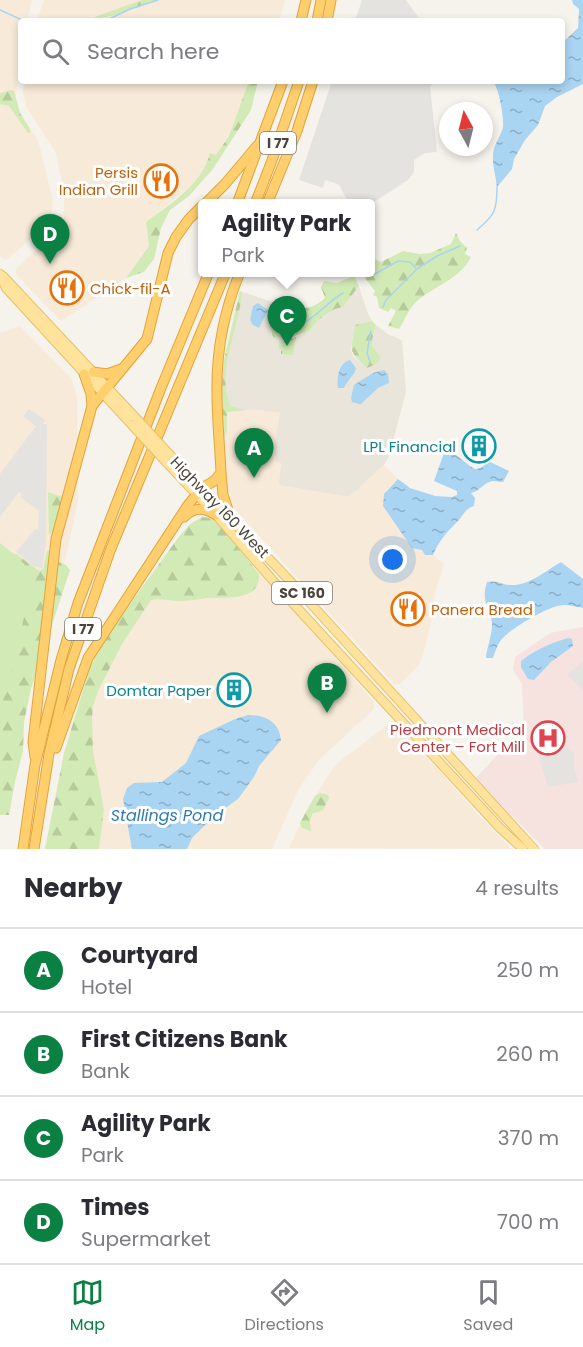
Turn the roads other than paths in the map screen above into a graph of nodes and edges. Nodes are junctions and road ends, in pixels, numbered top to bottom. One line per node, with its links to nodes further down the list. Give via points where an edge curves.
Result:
1 (306, 0): 4 (highway)
2 (321, 0): 5 (highway)
3 (331, 0): 6 (highway)
4 (302, 18)
5 (318, 18)
6 (328, 18)
7 (282, 84): 10 (highway, I 77)
8 (298, 84): 13 (highway, I 77)
9 (312, 84): 14 (highway)
10 (262, 140): 11 (highway); 12 (highway, I 77)
11 (209, 199)
12 (239, 199)
13 (257, 199)
14 (269, 199)
15 (198, 210): 20 (highway, via 168,253 147,339)
16 (0, 274): 21 (main road, Highway 160 West, via 6,288)
17 (207, 277): 30 (highway, I 77, via 78,603)
18 (224, 277): 31 (highway, I 77, via 106,562 69,669)
19 (239, 277): 25 (highway, via 226,314 217,373)
20 (123, 368): 21 (highway, via 107,374); 22 (highway)
21 (88, 373): 22 (main road, Highway 160 West); 23 (highway)
22 (105, 391): 23 (highway); 24 (main road, Highway 160 West)
23 (92, 406): 30 (highway, via 54,549 33,742)
24 (133, 421): 26 (main road, Highway 160 West, bridge, via 170,455); 26 (main road, Highway 160 West, bridge, via 167,463)
25 (221, 472): 26 (highway); 28 (highway)
26 (199, 491): 27 (main road, Highway 160 West); 28 (main road, Highway 160 West / SC 160); 29 (highway)
27 (216, 514): 29 (highway, via 197,508); 34 (main road, Highway 160 West / SC 160, via 289,599)
28 (230, 516): 35 (main road, Highway 160 West / SC 160)
29 (178, 523): 31 (highway, via 88,658)
30 (35, 765): 32 (highway, I 77)
31 (45, 778): 33 (highway, I 77)
32 (23, 849)
33 (34, 849)
34 (523, 849)
35 (534, 849)

